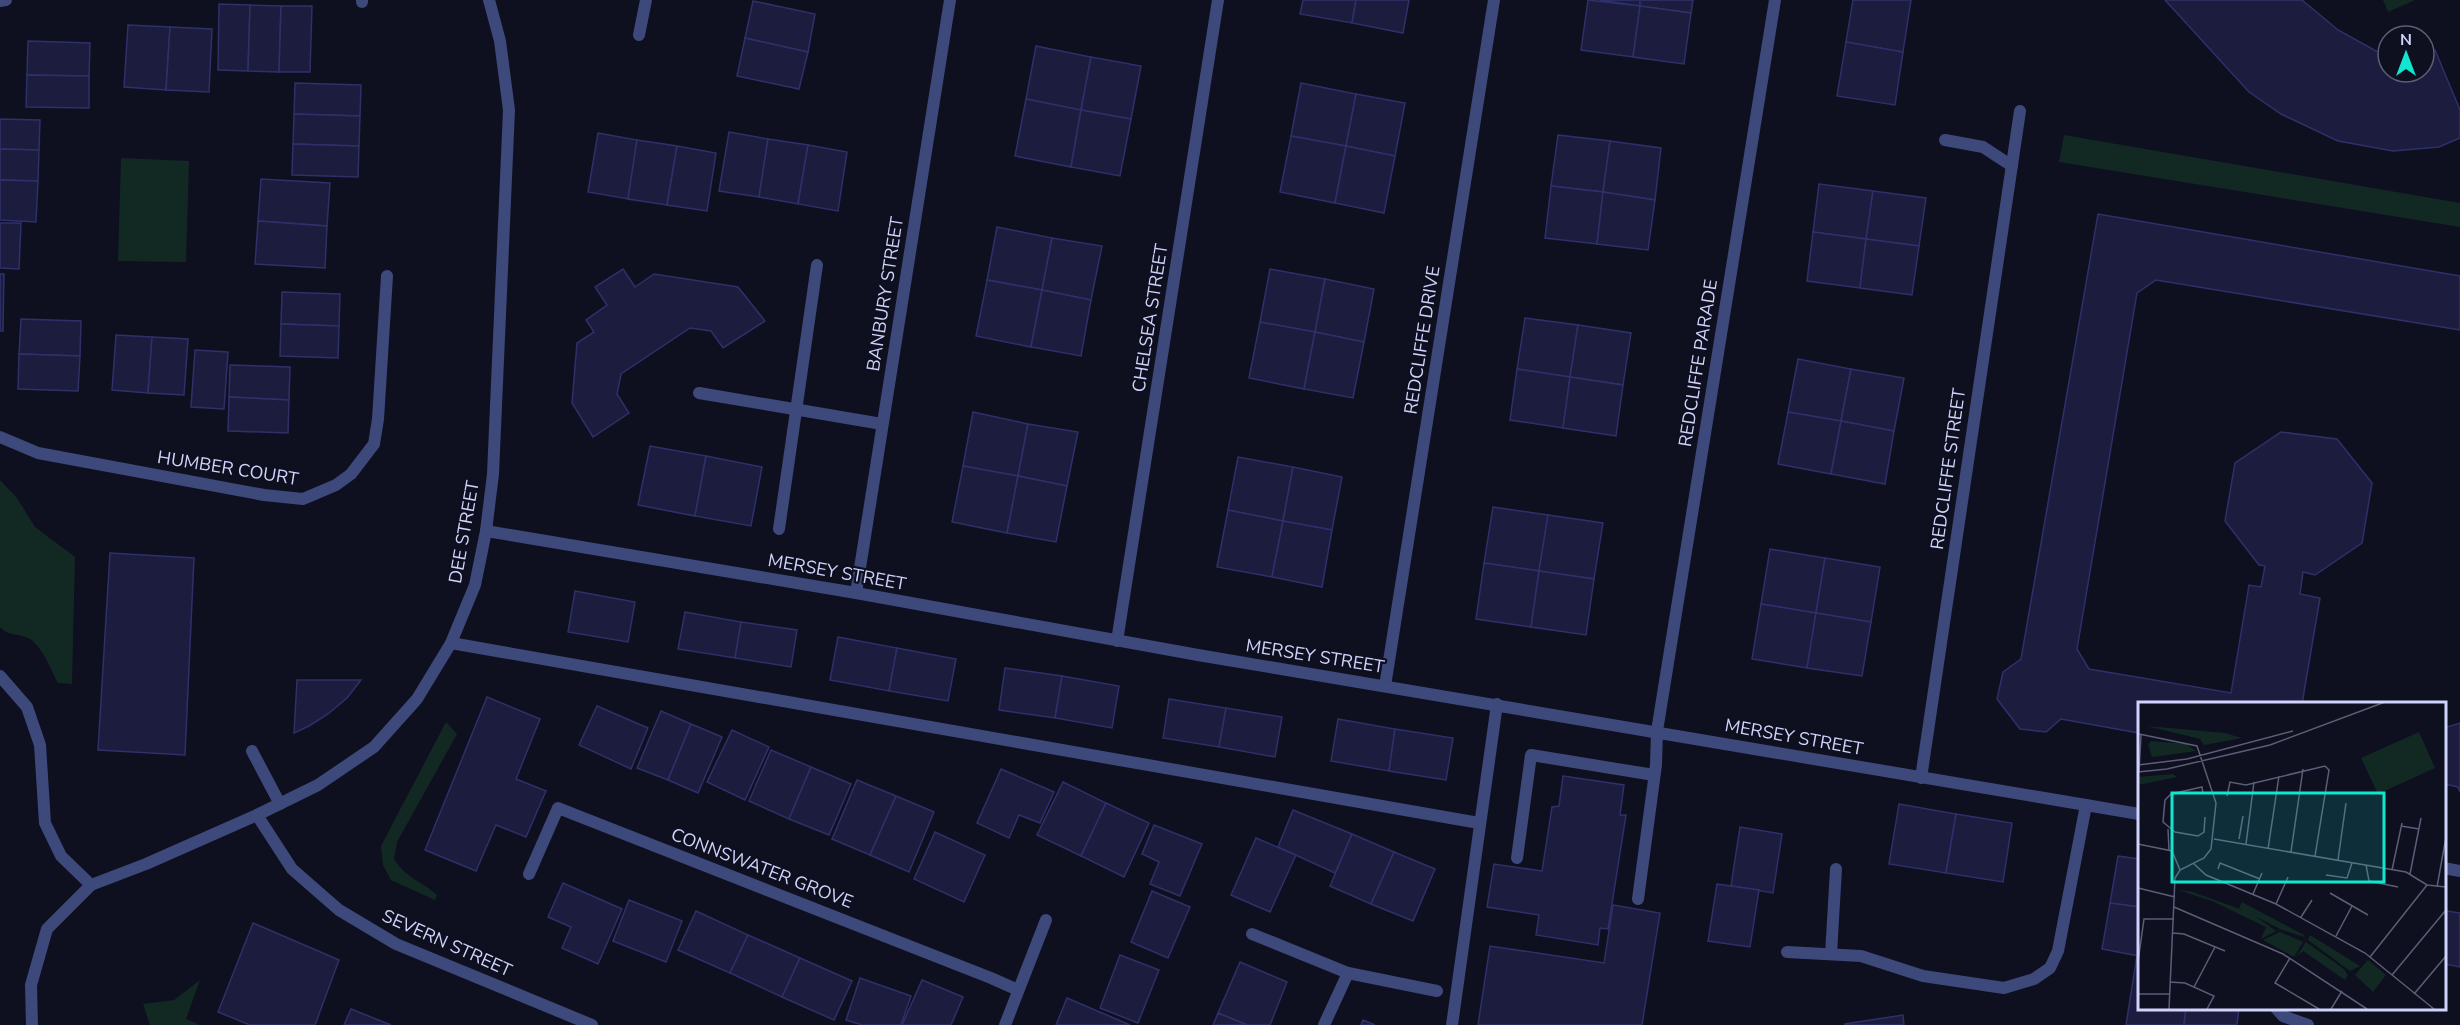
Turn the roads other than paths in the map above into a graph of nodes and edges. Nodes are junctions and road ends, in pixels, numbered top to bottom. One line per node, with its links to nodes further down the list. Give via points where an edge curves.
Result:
1 (6, 0): 8 (street)
2 (489, 0): 20 (street, DEE STREET, via 500,40 509,111)
3 (646, 0): 9 (street)
4 (950, 0): 17 (street, BANBURY STREET)
5 (1218, 0): 22 (street, CHELSEA STREET)
6 (1494, 0): 25 (street, REDCLIFFE DRIVE)
7 (1775, 0): 27 (street, REDCLIFFE PARADE)
8 (0, 2)
9 (639, 35)
10 (2020, 111): 12 (street, REDCLIFFE STREET)
11 (1945, 140): 12 (street, via 1983,147)
12 (2012, 166): 30 (street, REDCLIFFE STREET)
13 (817, 265): 16 (street)
14 (387, 276): 18 (street, HUMBER COURT, via 374,444 351,474 311,496 303,499 264,495 38,453)
15 (699, 393): 16 (street)
16 (796, 410): 17 (street); 19 (street)
17 (882, 424): 21 (street, BANBURY STREET)
18 (0, 437)
19 (780, 529)
20 (486, 531): 21 (street, MERSEY STREET); 23 (street, DEE STREET, via 474,585)
21 (856, 593): 22 (street, MERSEY STREET)
22 (1117, 641): 25 (street, MERSEY STREET)
23 (451, 643): 31 (street, DEE STREET, via 417,699 374,747 318,785); 35 (street)
24 (0, 676): 41 (street, via 27,707 40,745 45,823 61,856)
25 (1385, 686): 26 (street, MERSEY STREET)
26 (1497, 704): 27 (street, MERSEY STREET); 35 (street)
27 (1657, 731): 29 (street, REDCLIFFE PARADE); 30 (street, MERSEY STREET)
28 (252, 751): 31 (street)
29 (1654, 775): 36 (street, via 1531,755); 42 (street, REDCLIFFE PARADE)
30 (1922, 778): 32 (street, MERSEY STREET)
31 (280, 804): 34 (street, DEE STREET)
32 (2086, 805): 33 (street, MERSEY STREET); 46 (street, via 2058,951 2050,968 2034,979 2004,988 1923,976 1862,956)
33 (2138, 814)
34 (257, 815): 41 (street, DEE STREET); 52 (street, SEVERN STREET, via 292,869 339,910 396,944)
35 (1479, 823): 49 (street)
36 (1517, 858)
37 (2445, 868): 39 (street)
38 (1836, 869): 46 (street)
39 (2460, 870)
40 (529, 874): 48 (street, CONNSWATER GROVE, via 558,808)
41 (91, 885): 51 (street, DEE STREET, via 47,929 31,985)
42 (1638, 899)
43 (1046, 920): 48 (street)
44 (1252, 934): 47 (street)
45 (1787, 952): 46 (street)
46 (1831, 954)
47 (1348, 973): 49 (street); 54 (street)
48 (1018, 990): 53 (street)
49 (1456, 995): 55 (street)
50 (2278, 1010): 56 (street, via 2283,1017)
51 (32, 1025)
52 (592, 1025)
53 (1005, 1025)
54 (1324, 1025)
55 (1452, 1025)
56 (2308, 1025)

